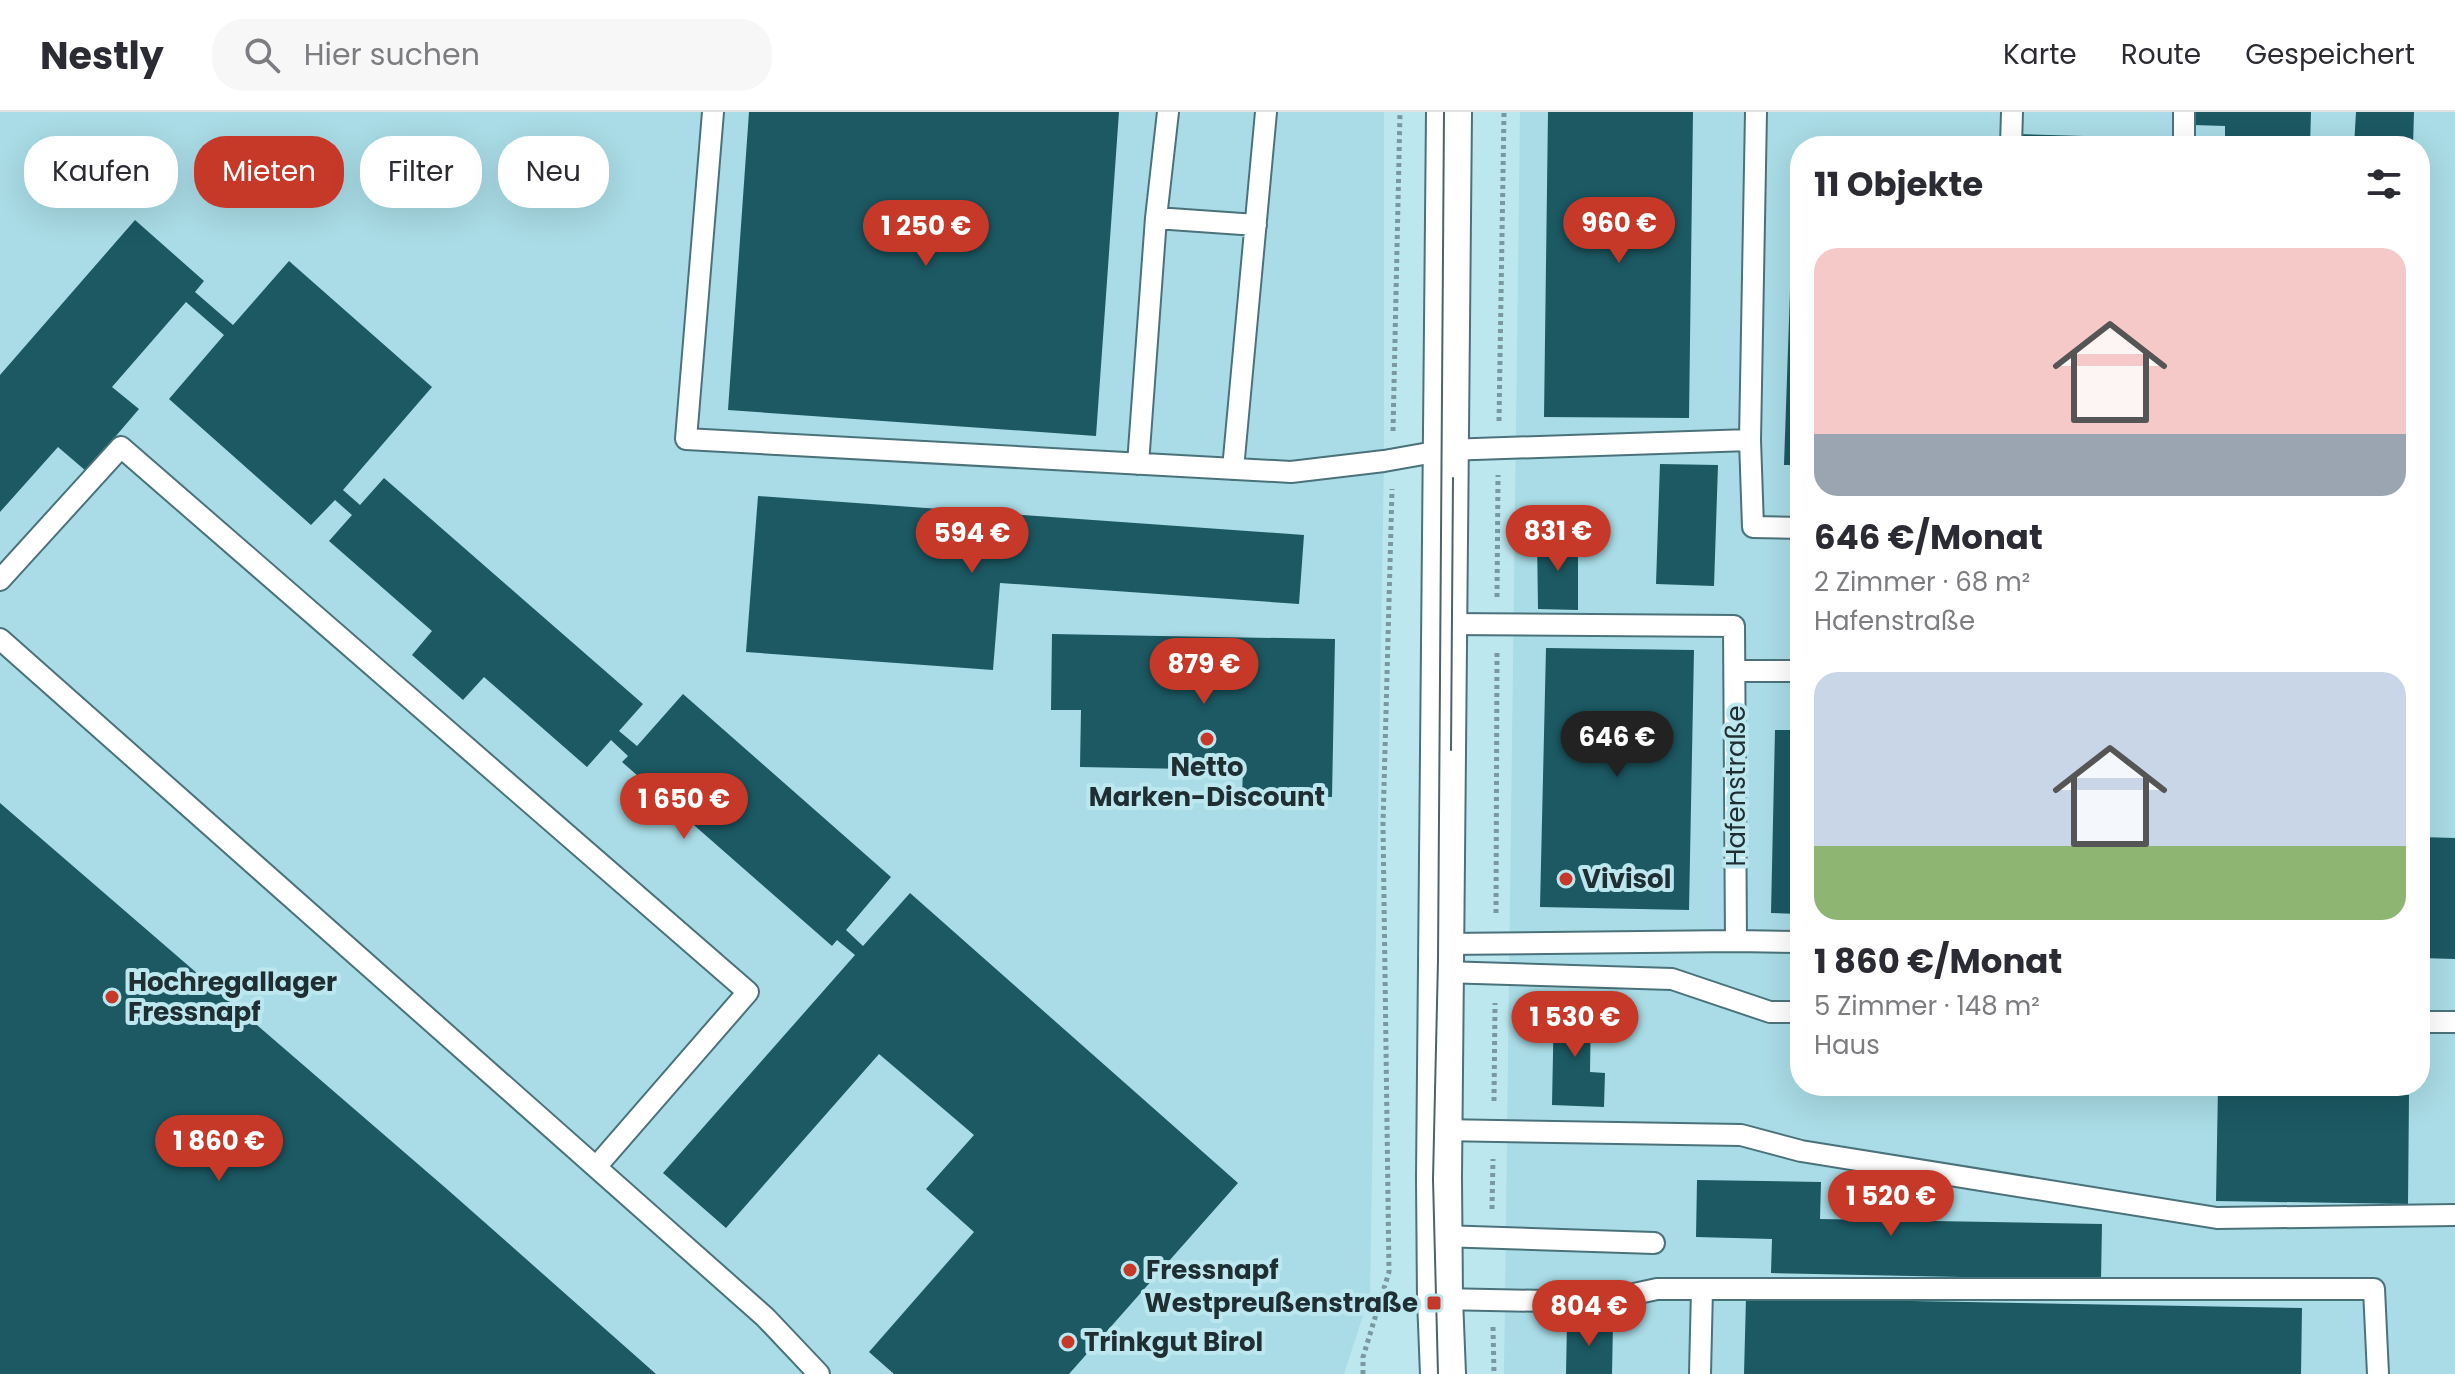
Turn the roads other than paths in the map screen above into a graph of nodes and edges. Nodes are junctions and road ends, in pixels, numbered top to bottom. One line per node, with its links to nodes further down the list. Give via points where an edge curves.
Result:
1 (713, 112): 14 (lane, via 686,439)
2 (1168, 112): 10 (lane)
3 (1266, 112): 11 (lane)
4 (1449, 112): 13 (street)
5 (1756, 112): 12 (lane)
6 (2012, 112): 8 (lane)
7 (2184, 112): 9 (lane)
8 (2011, 136)
9 (2184, 136)
10 (1156, 218): 11 (lane); 14 (lane)
11 (1256, 225): 15 (lane)
12 (1750, 440): 13 (lane); 16 (lane, via 1753,527)
13 (1446, 450): 15 (lane, via 1291,472); 18 (street)
14 (1138, 464): 15 (lane)
15 (1233, 469)
16 (1790, 528)
17 (0, 580): 29 (lane, via 121,447 748,992)
18 (1445, 624): 20 (lane, Hafenstraße, via 1734,626); 24 (street)
19 (0, 639): 29 (lane)
20 (1736, 671): 21 (lane); 22 (lane, Hafenstraße)
21 (1790, 671)
22 (1736, 941): 23 (lane); 24 (lane, via 1495,944)
23 (1790, 942)
24 (1442, 958): 25 (lane, via 1495,974 1672,979 1770,1012); 28 (street)
25 (1790, 1012)
26 (2430, 1022): 27 (lane)
27 (2455, 1022)
28 (1440, 1130): 30 (lane, via 1741,1135 1801,1151 2217,1218); 31 (street)
29 (596, 1167): 35 (lane, via 765,1317)
30 (2455, 1215)
31 (1440, 1236): 32 (lane); 34 (street)
32 (1654, 1243)
33 (1702, 1289): 34 (lane, via 1657,1289 1597,1302); 37 (lane); 38 (lane, via 2374,1289)
34 (1440, 1299): 36 (street)
35 (819, 1374)
36 (1443, 1374)
37 (1700, 1374)
38 (2378, 1374)

